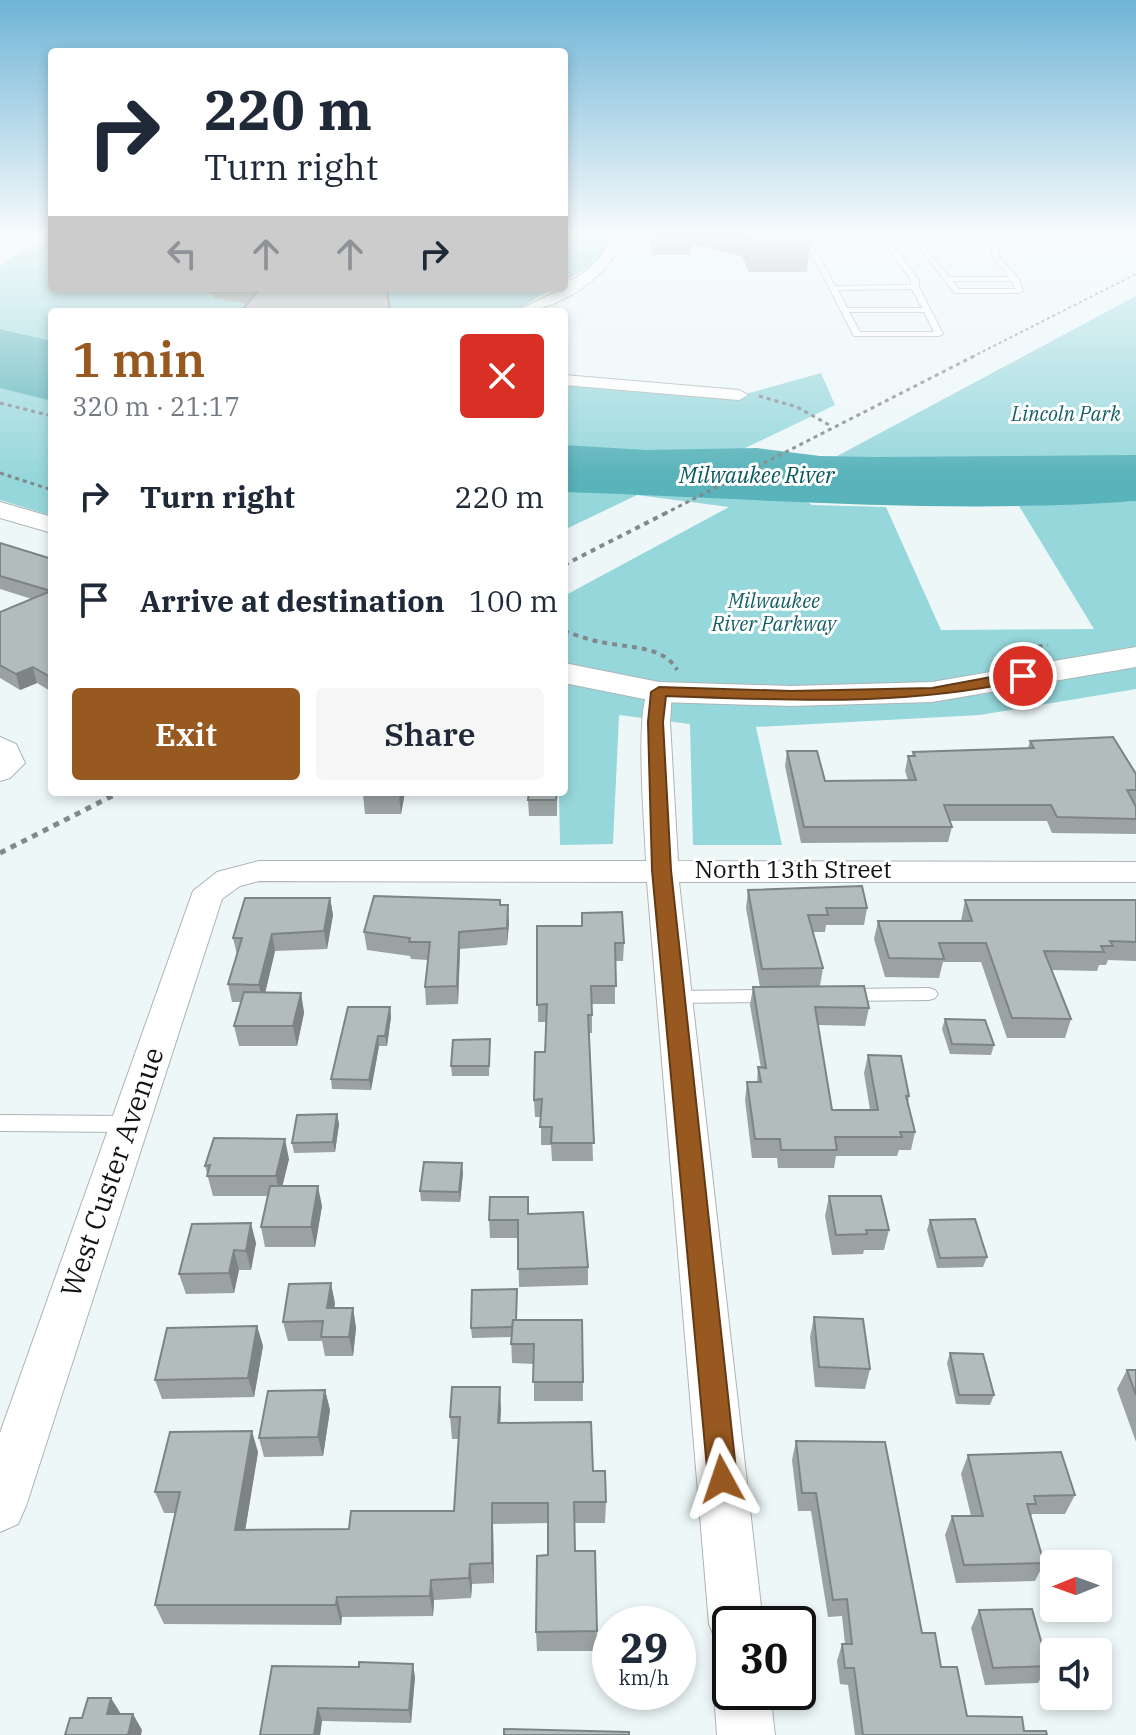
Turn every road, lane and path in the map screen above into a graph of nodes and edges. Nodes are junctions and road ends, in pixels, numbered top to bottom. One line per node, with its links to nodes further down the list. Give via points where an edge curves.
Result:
1 (847, 315): 2 (lane, via 857,334 939,334)
2 (929, 315)
3 (1054, 315): 8 (path)
4 (568, 380): 5 (street)
5 (739, 395): 8 (path, via 785,400)
6 (0, 403): 7 (path)
7 (48, 415)
8 (831, 426): 13 (path)
9 (0, 473): 10 (path)
10 (48, 489)
11 (0, 510): 12 (street)
12 (48, 524)
13 (568, 563)
14 (568, 632): 20 (path, via 657,652 673,662)
15 (1055, 644): 16 (path)
16 (1013, 651)
17 (1136, 657): 20 (street, via 932,692 791,696)
18 (688, 671): 20 (path)
19 (568, 673): 20 (street)
20 (666, 677): 23 (street, via 656,722)
21 (112, 796): 22 (path)
22 (0, 853)
23 (662, 870): 24 (street, North 13th Street); 25 (street, North 13th Street); 29 (street)
24 (259, 871): 31 (street, West Custer Avenue, via 227,877 205,899)
25 (1136, 872)
26 (929, 994): 28 (lane)
27 (785, 995): 29 (lane)
28 (833, 995)
29 (672, 997): 33 (street)
30 (0, 1123): 31 (lane)
31 (127, 1124): 32 (street, West Custer Avenue)
32 (0, 1506)
33 (734, 1606)
34 (744, 1710): 35 (street)
35 (746, 1735)

